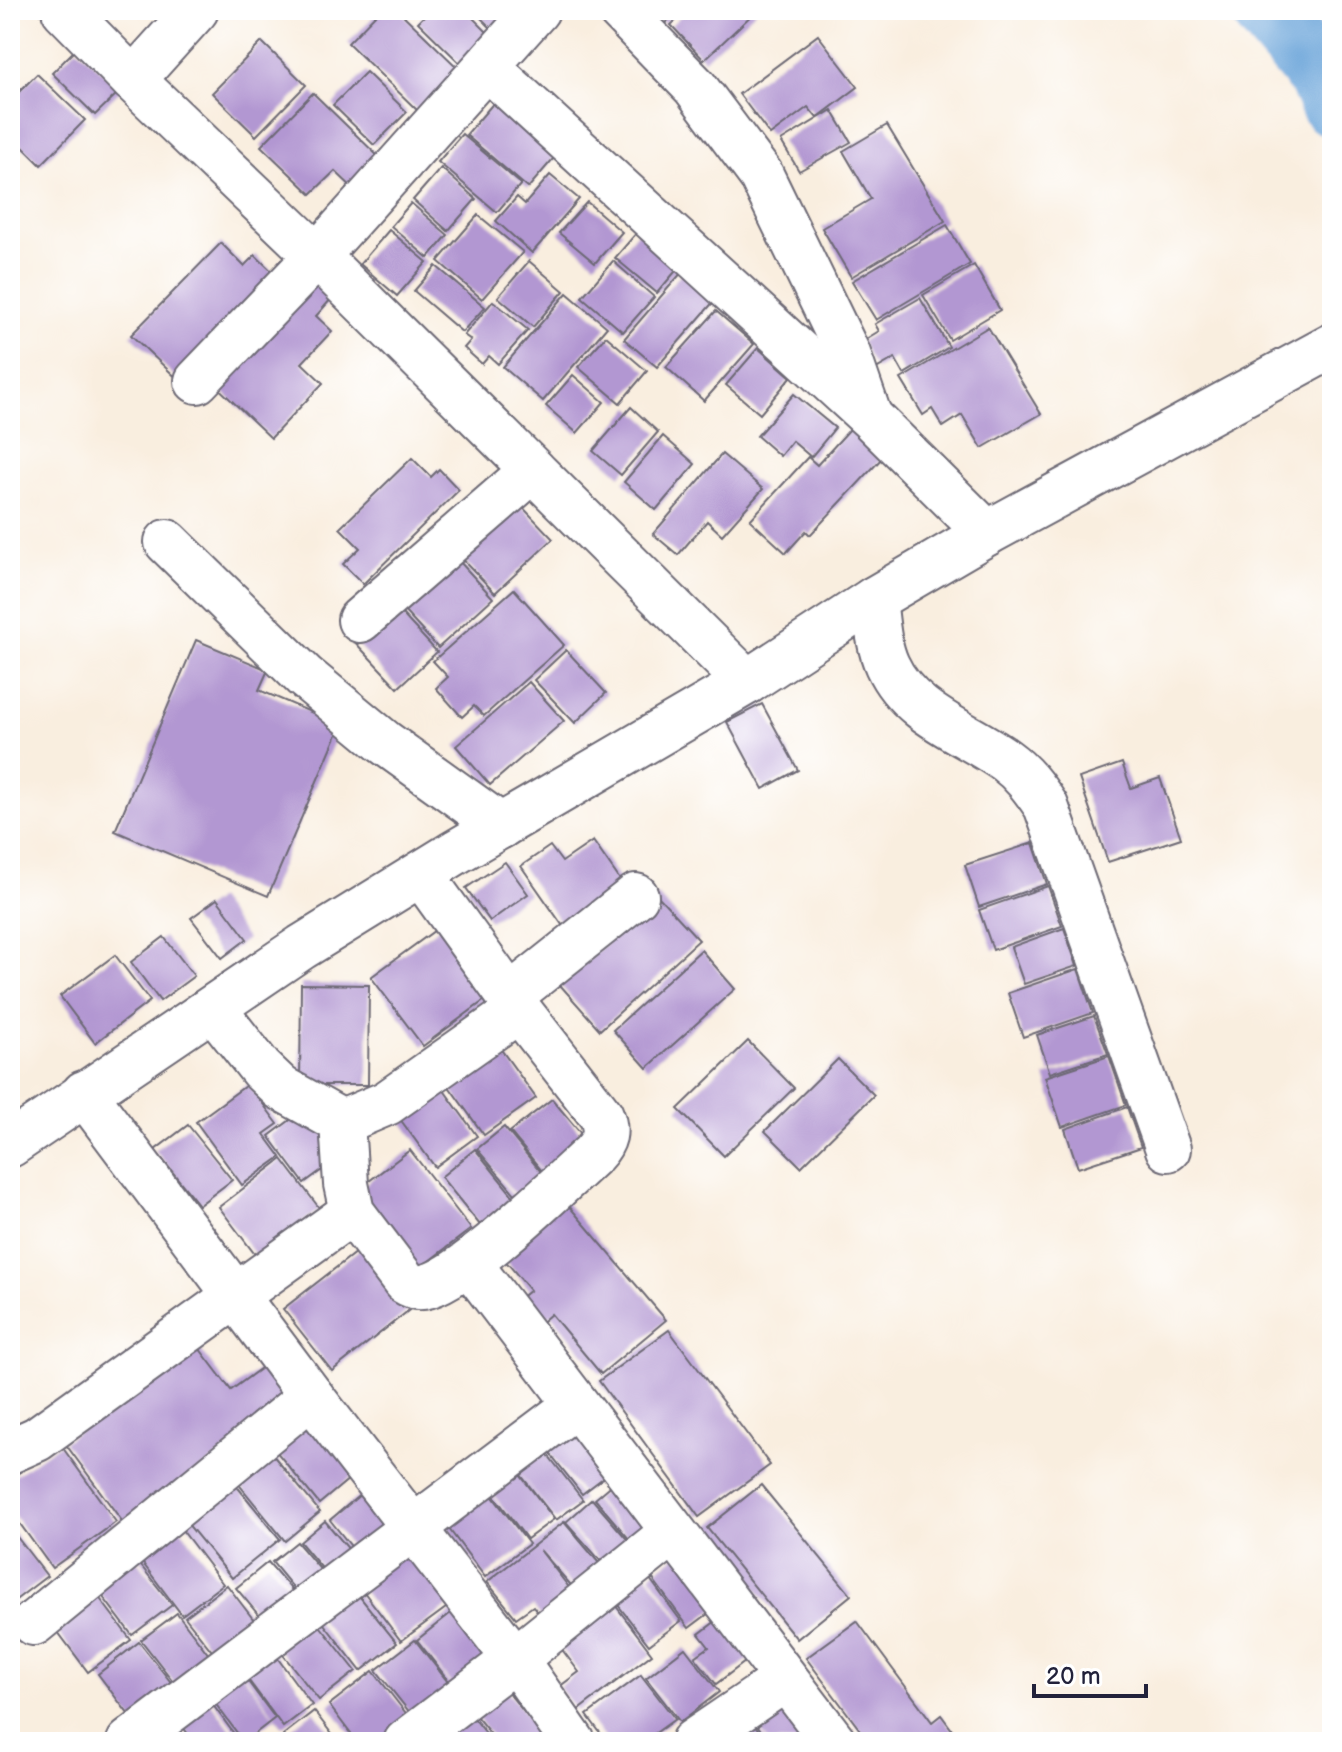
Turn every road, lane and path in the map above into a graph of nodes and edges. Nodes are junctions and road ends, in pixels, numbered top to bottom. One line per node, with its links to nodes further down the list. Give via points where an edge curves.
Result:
1 (64, 10): 6 (street)
2 (196, 10): 6 (street)
3 (537, 10): 5 (street)
4 (620, 10): 10 (street, via 695,87 761,175 848,354)
5 (487, 67): 7 (street); 10 (street)
6 (133, 80): 7 (street)
7 (317, 256): 9 (street); 11 (street)
8 (1328, 348): 12 (street)
9 (197, 381)
10 (870, 417): 12 (street)
11 (533, 470): 15 (street); 16 (street)
12 (987, 533): 14 (street)
13 (167, 542): 17 (street, via 304,676 384,742)
14 (874, 599): 16 (street); 25 (street, via 887,666 909,698 1006,761 1027,778 1046,806)
15 (360, 620)
16 (747, 682): 17 (street)
17 (501, 826): 18 (street)
18 (421, 874): 20 (street); 21 (street)
19 (636, 896): 20 (street)
20 (514, 1003): 23 (street, via 387,1103); 27 (street, via 601,1115 605,1135 593,1154)
21 (213, 1008): 22 (street); 23 (street, via 281,1088)
22 (84, 1093): 24 (street); 28 (street)
23 (342, 1122): 26 (street)
24 (10, 1145)
25 (1168, 1149)
26 (352, 1212): 27 (street, via 413,1287 438,1282); 28 (street)
27 (469, 1263): 30 (street)
28 (235, 1295): 29 (street); 31 (street, via 37,1439)
29 (311, 1396): 32 (street); 34 (street)
30 (576, 1405): 32 (street); 33 (street)
31 (10, 1451)
32 (413, 1528): 35 (street); 37 (street)
33 (672, 1533): 35 (street); 36 (street)
34 (34, 1623)
35 (515, 1659): 38 (street); 39 (street)
36 (784, 1680): 40 (street); 41 (street)
37 (129, 1742)
38 (406, 1742)
39 (573, 1742)
40 (693, 1742)
41 (834, 1742)

